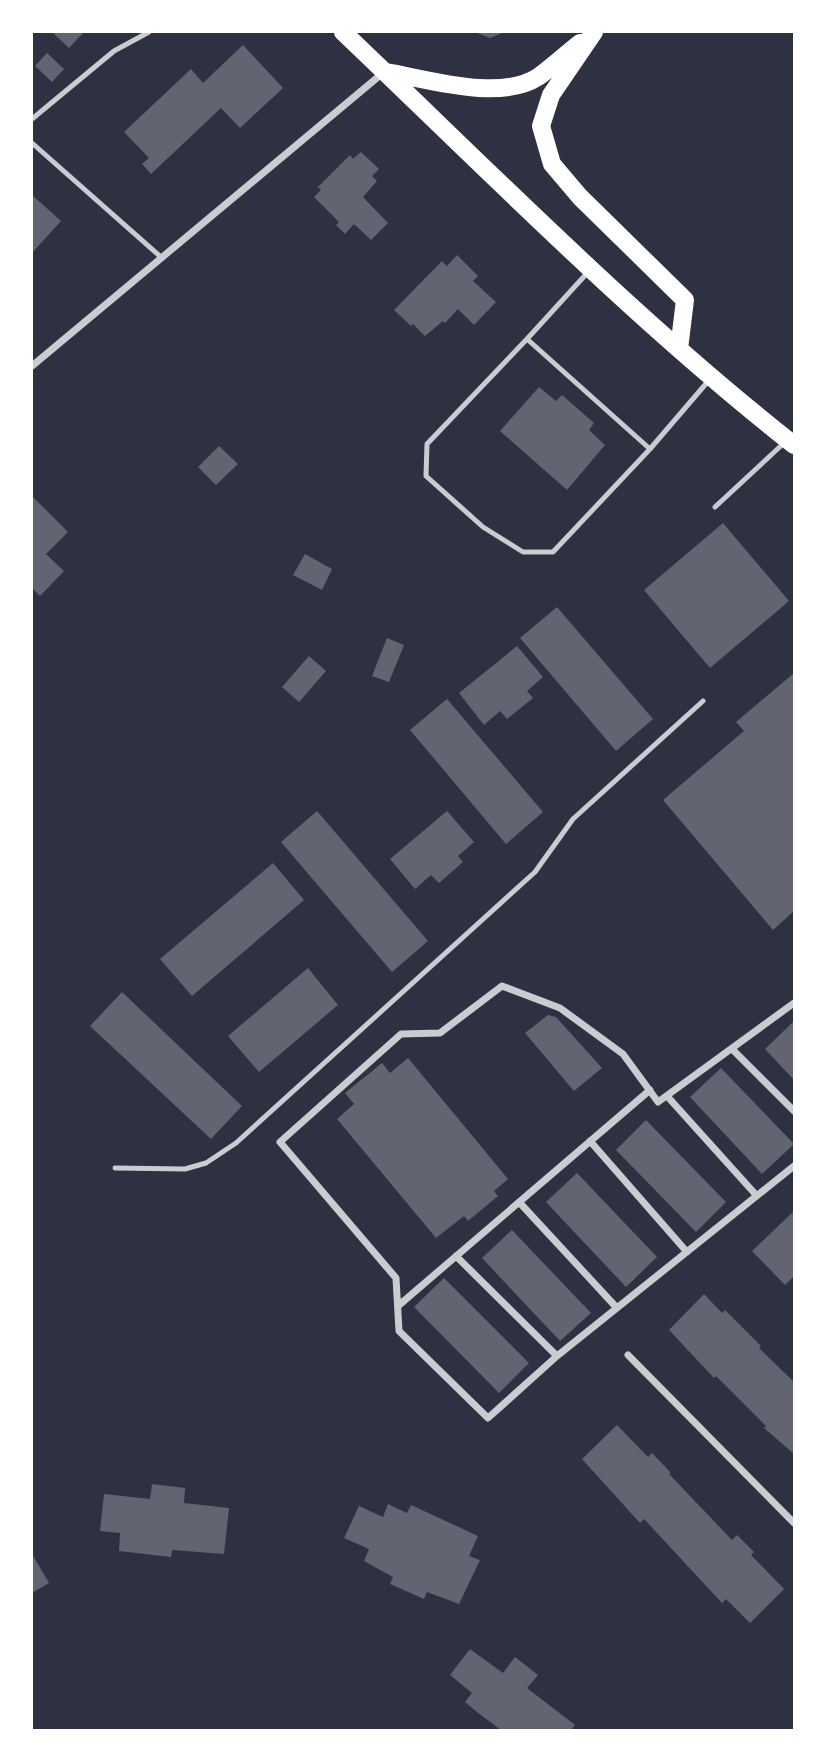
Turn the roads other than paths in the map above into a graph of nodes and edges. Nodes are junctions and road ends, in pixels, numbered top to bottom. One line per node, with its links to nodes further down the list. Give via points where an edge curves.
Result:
1 (149, 32): 5 (lane, via 114,51)
2 (343, 32): 4 (main road)
3 (594, 32): 4 (main road, via 536,78 508,88 480,88); 10 (main road, via 551,95 541,126 552,164 685,300)
4 (385, 72): 7 (street); 8 (main road)
5 (32, 119)
6 (32, 143): 7 (lane)
7 (162, 258): 11 (street)
8 (592, 268): 9 (lane); 10 (main road)
9 (527, 339): 14 (lane); 14 (lane, via 427,444 426,476 483,527 523,552 553,552)
10 (679, 349): 12 (main road)
11 (32, 366)
12 (711, 378): 13 (main road); 14 (lane)
13 (791, 442): 15 (lane)
14 (650, 449)
15 (715, 507)
16 (703, 701): 24 (lane, via 573,819 535,872 236,1143 206,1163 185,1169)
17 (794, 1003): 18 (street)
18 (732, 1048): 20 (street); 21 (street)
19 (650, 1090): 20 (street, via 657,1102); 22 (street); 29 (street, via 623,1054 560,1008 502,986 440,1033 401,1034 280,1142 396,1278)
20 (667, 1096): 25 (street)
21 (794, 1111)
22 (590, 1141): 26 (street); 27 (street)
23 (794, 1166): 25 (street)
24 (116, 1168)
25 (757, 1196): 27 (street)
26 (519, 1202): 28 (street); 30 (street)
27 (687, 1252): 30 (street)
28 (456, 1256): 29 (street); 32 (street)
29 (398, 1306): 32 (street, via 399,1331 488,1418)
30 (617, 1308): 32 (street)
31 (628, 1355): 33 (street)
32 (557, 1356)
33 (794, 1523)

